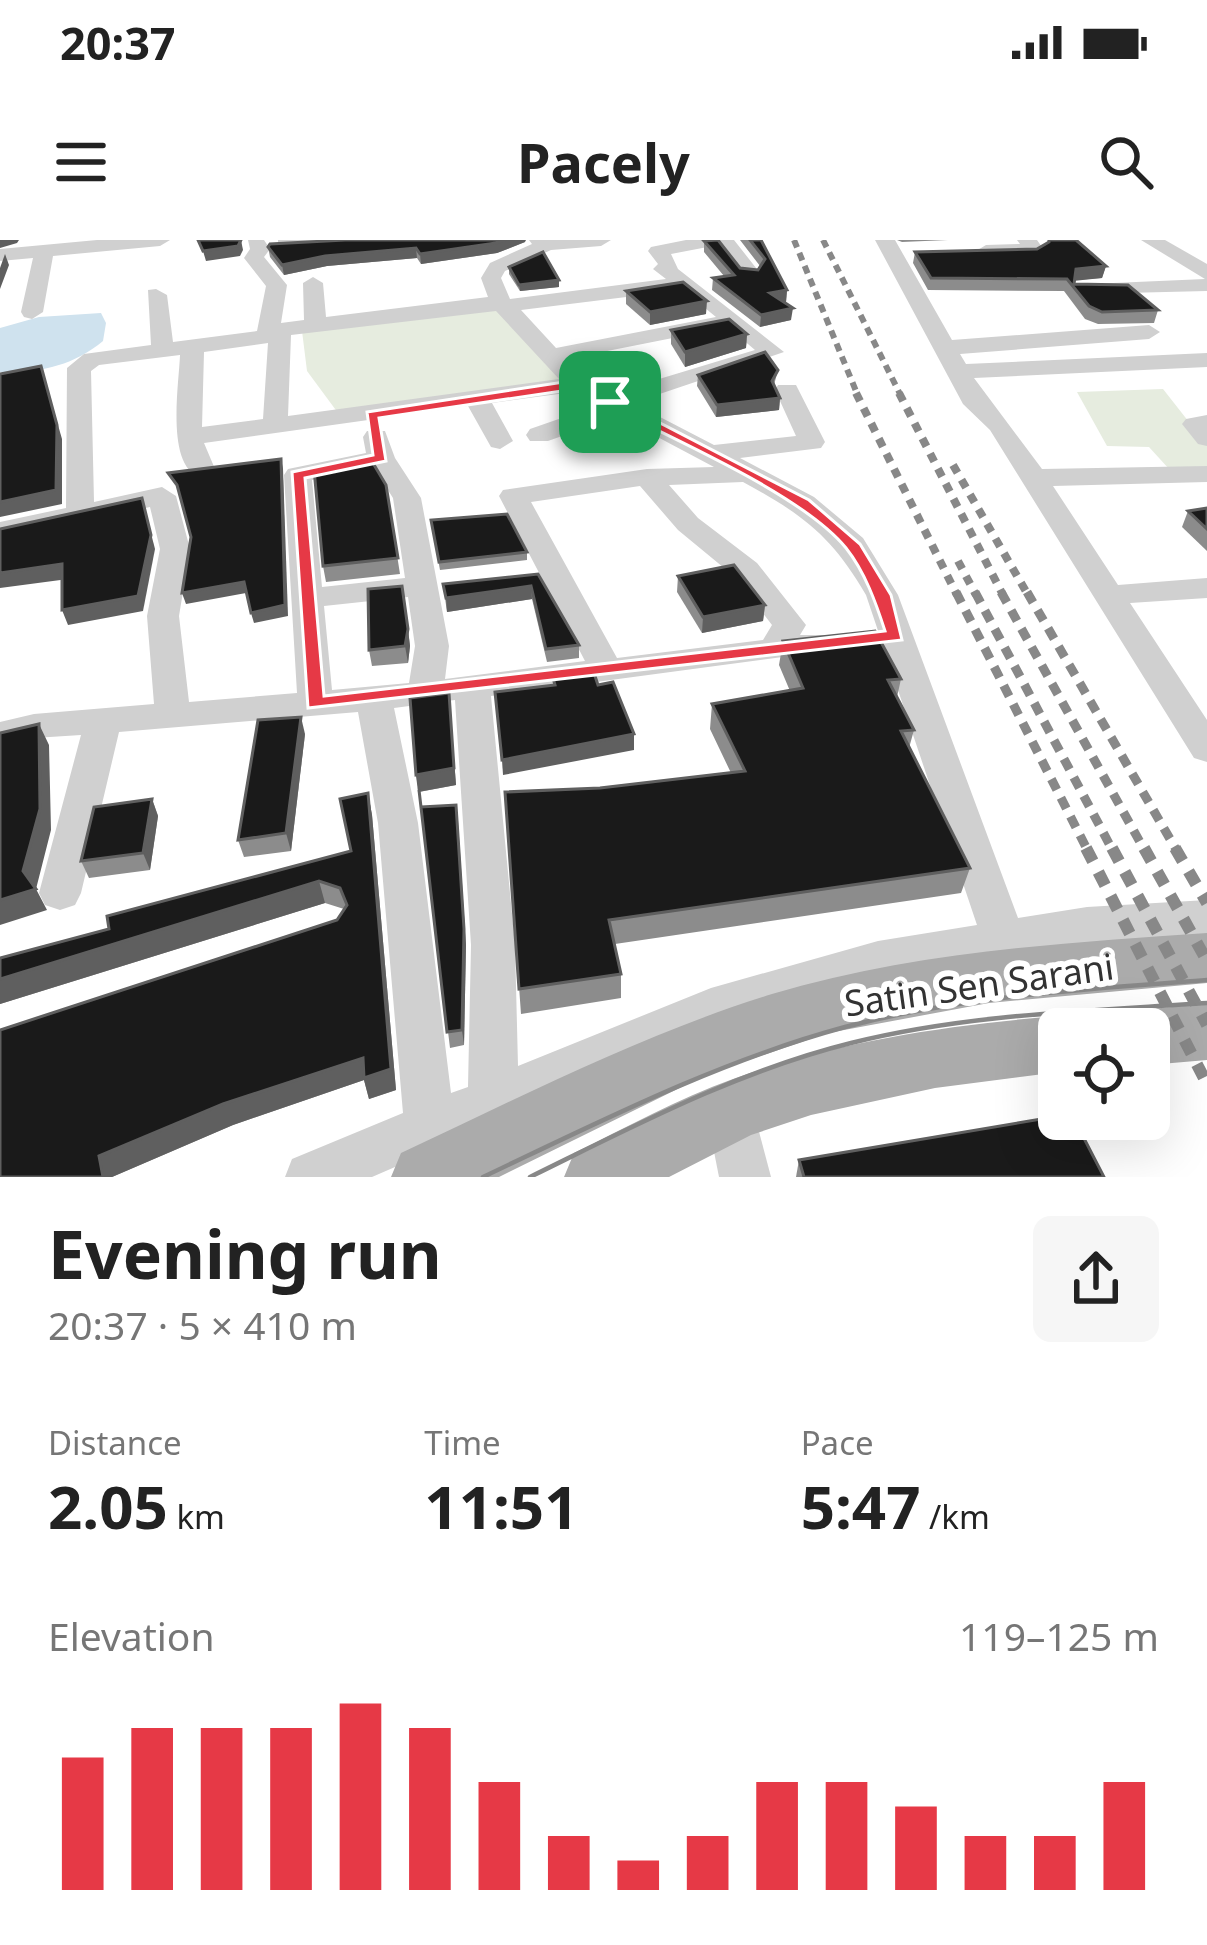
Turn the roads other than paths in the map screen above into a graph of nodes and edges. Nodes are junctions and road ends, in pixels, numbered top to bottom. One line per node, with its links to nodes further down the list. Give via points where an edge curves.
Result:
1 (160, 240): 11 (street)
2 (344, 240): 7 (street)
3 (601, 240): 8 (street)
4 (720, 240): 9 (street); 14 (street)
5 (1027, 240): 12 (street, via 1034,250)
6 (1151, 240): 15 (street)
7 (248, 242): 27 (street, via 260,249 254,258 277,285)
8 (552, 243): 19 (street); 21 (street, via 497,267 491,278)
9 (662, 243): 17 (street, via 658,251 670,266 663,269)
10 (897, 248): 31 (street)
11 (44, 251): 13 (street); 23 (street)
12 (961, 252)
13 (0, 255)
14 (750, 273)
15 (1202, 277): 18 (street); 22 (street)
16 (313, 283): 25 (street)
17 (688, 284): 19 (street); 24 (street)
18 (1081, 290)
19 (602, 292): 21 (street)
20 (156, 295): 29 (street)
21 (503, 304): 25 (street); 30 (street)
22 (1207, 306)
23 (32, 312)
24 (730, 321): 30 (street); 36 (street, via 772,352)
25 (315, 326): 27 (street)
26 (1149, 332): 31 (street)
27 (274, 333): 28 (street); 39 (street)
28 (192, 348): 29 (street); 41 (street)
29 (163, 351): 51 (street, via 92,359 79,368)
30 (549, 356): 33 (street)
31 (953, 360): 32 (street); 50 (street)
32 (1207, 360)
33 (577, 384): 35 (street); 36 (street)
34 (787, 390): 44 (street, via 812,442)
35 (477, 399): 37 (street); 43 (street)
36 (614, 405): 40 (street); 44 (street)
37 (371, 415): 39 (street); 45 (street)
38 (1207, 424): 42 (street, via 1195,424)
39 (275, 426): 41 (street)
40 (539, 435)
41 (189, 437): 46 (street)
42 (1207, 437)
43 (500, 441)
44 (710, 454): 47 (street)
45 (381, 458): 55 (street, via 407,498 410,533); 58 (street, via 298,475)
46 (201, 470)
47 (747, 473): 49 (street); 59 (street, via 803,503 852,544)
48 (1207, 474): 50 (street)
49 (647, 477): 53 (street, via 513,496); 60 (street, via 688,524 746,570 789,625)
50 (1034, 478): 57 (street)
51 (80, 514): 52 (street); 66 (street, via 161,496 175,549 163,616)
52 (0, 531)
53 (554, 572): 54 (street); 61 (street)
54 (510, 578)
55 (434, 585): 58 (street); 63 (street)
56 (1207, 587): 57 (street)
57 (1108, 596): 69 (street)
58 (304, 599): 65 (street)
59 (896, 636): 60 (street); 72 (street)
60 (774, 650): 61 (street)
61 (607, 670): 62 (street)
62 (472, 687): 63 (street); 77 (street, via 491,926)
63 (425, 692): 64 (street)
64 (374, 699): 65 (street); 79 (street, via 398,823)
65 (315, 704): 66 (street)
66 (172, 718): 67 (street)
67 (104, 722): 68 (street); 70 (street)
68 (0, 734)
69 (1207, 749)
70 (60, 893)
71 (1207, 918): 72 (street)
72 (1004, 939): 77 (street, via 878,960 711,1008)
73 (1207, 958): 79 (main road, Satin Sen Sarani, via 958,981 774,1022)
74 (1207, 1032): 75 (main road)
75 (1170, 1035)
76 (1038, 1047): 78 (main road, via 827,1081)
77 (492, 1100): 79 (street)
78 (731, 1111): 81 (main road); 82 (street)
79 (428, 1151): 80 (street)
80 (311, 1177)
81 (599, 1177)
82 (745, 1177)

